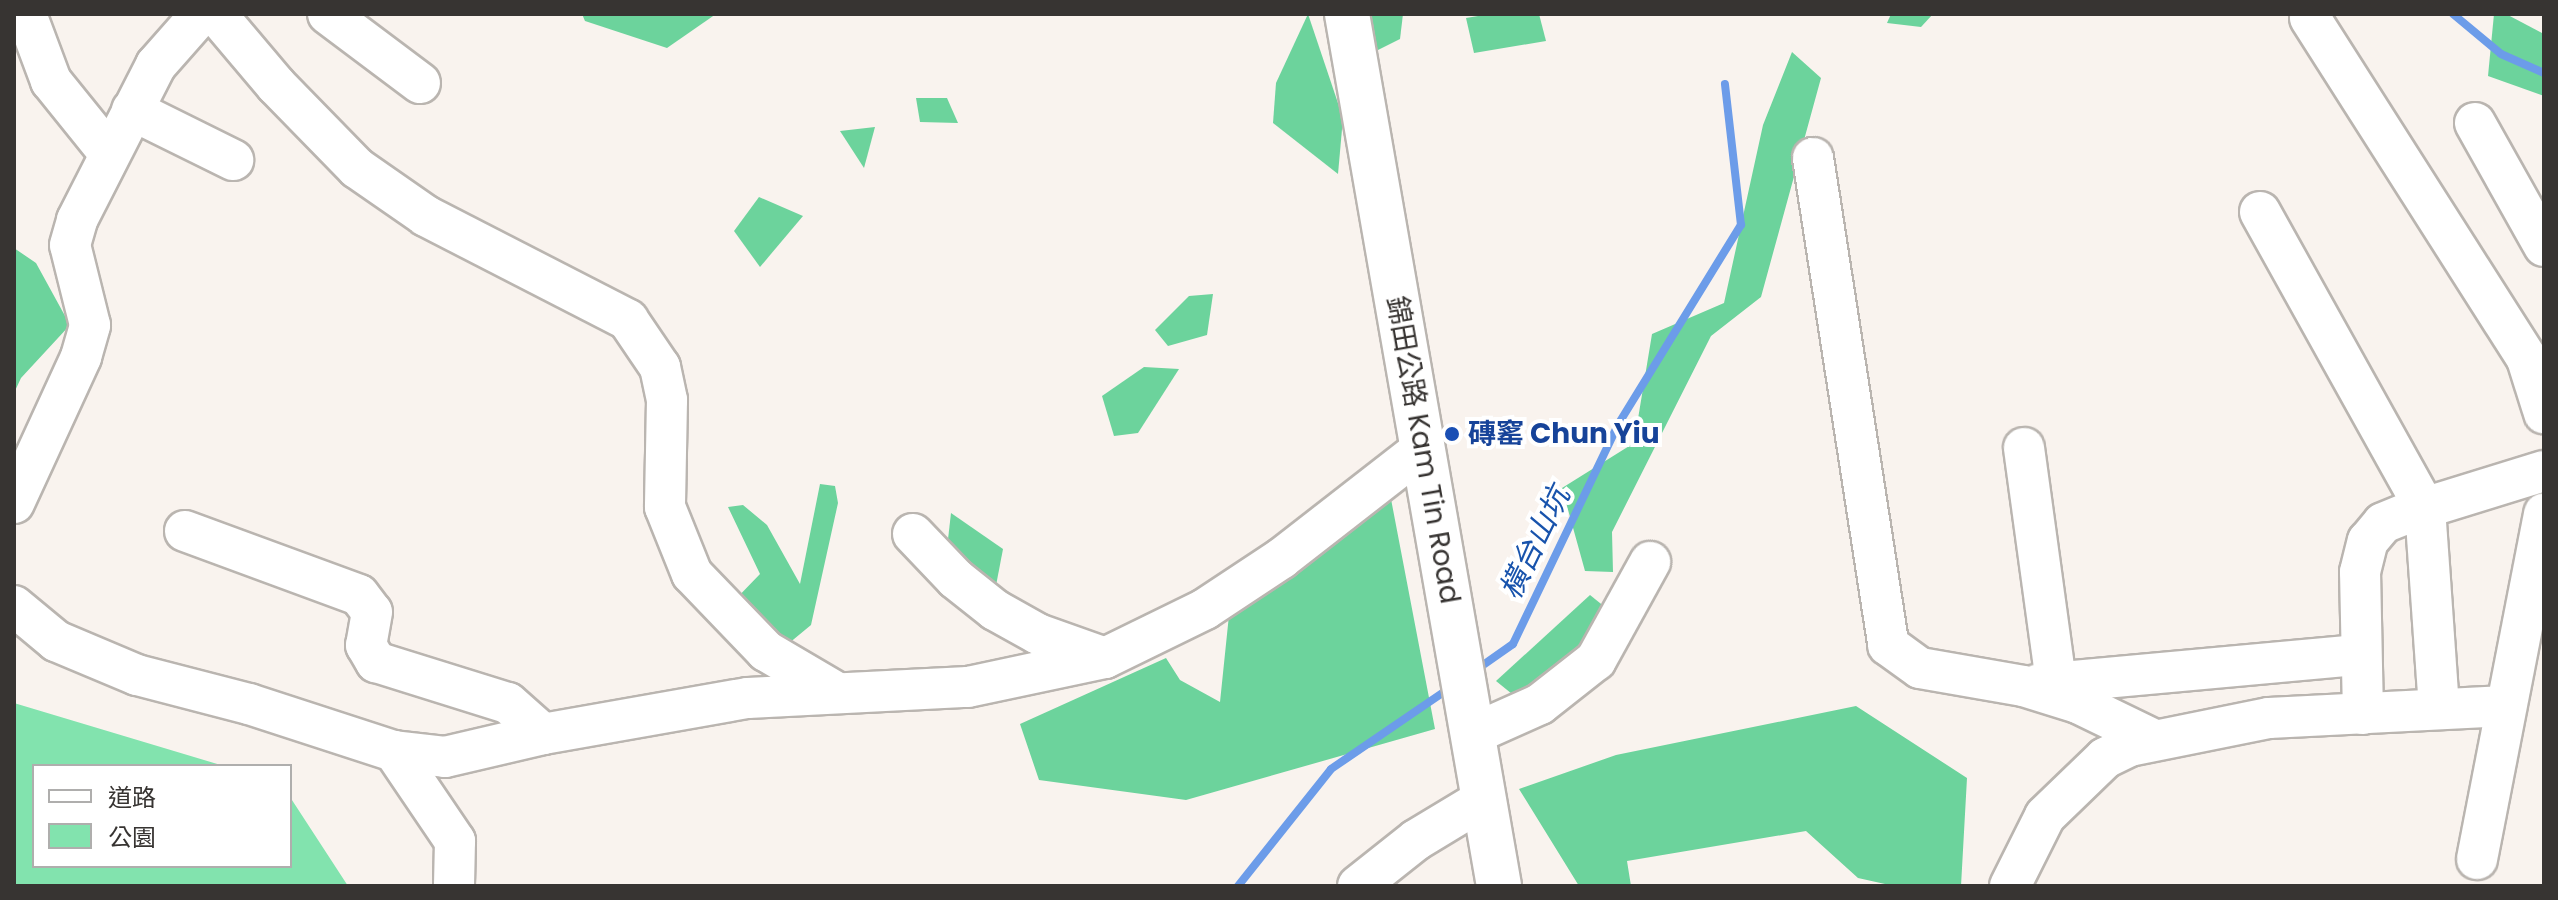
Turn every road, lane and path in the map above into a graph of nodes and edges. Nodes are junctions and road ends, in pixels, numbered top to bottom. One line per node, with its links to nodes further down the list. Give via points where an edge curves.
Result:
1 (26, 14): 10 (street, via 51,81)
2 (201, 14): 8 (street, via 156,65)
3 (216, 14): 29 (street, via 357,168 426,216 628,320 660,367 667,400 665,507 692,574 766,651)
4 (328, 14): 7 (street)
5 (1347, 14): 17 (main road, 錦田公路 Kam Tin Road)
6 (2310, 18): 15 (street, via 2527,359)
7 (420, 83)
8 (132, 110): 10 (street); 12 (street)
9 (2475, 123): 14 (street)
10 (109, 153): 19 (street, via 70,245 90,312 87,340)
11 (1813, 158): 28 (street, via 1888,645 1920,668)
12 (233, 160)
13 (2260, 212): 20 (street)
14 (2544, 246)
15 (2544, 413)
16 (2024, 448): 28 (street)
17 (1422, 449): 27 (street, via 1282,558 1205,609); 34 (main road, 錦田公路 Kam Tin Road)
18 (2544, 471): 20 (street)
19 (14, 503)
20 (2425, 508): 26 (street, via 2383,523 2368,541 2360,572); 31 (street)
21 (2544, 513): 30 (street)
22 (185, 531): 33 (street, via 359,595 372,612 366,645 376,662 508,703)
23 (913, 534): 27 (street, via 995,610 1038,634)
24 (1650, 562): 34 (street, via 1596,660 1540,704)
25 (14, 606): 36 (street, via 34,627 94,660)
26 (2358, 655): 28 (street); 32 (street)
27 (1105, 658): 29 (street, via 968,687)
28 (2040, 684): 35 (street)
29 (834, 691): 33 (street, via 748,698)
30 (2506, 706): 31 (street); 38 (street)
31 (2439, 709): 32 (street)
32 (2363, 714): 35 (street, via 2269,718)
33 (543, 734): 36 (street, via 445,757)
34 (1473, 734): 37 (main road, 錦田公路 Kam Tin Road)
35 (2152, 739): 42 (street, via 2105,758 2054,807 2029,840)
36 (394, 751): 39 (street, via 455,841)
37 (1484, 799): 40 (street, via 1416,840); 41 (main road, 錦田公路 Kam Tin Road)
38 (2477, 859)
39 (454, 886)
40 (1358, 886)
41 (1499, 886)
42 (2010, 886)

